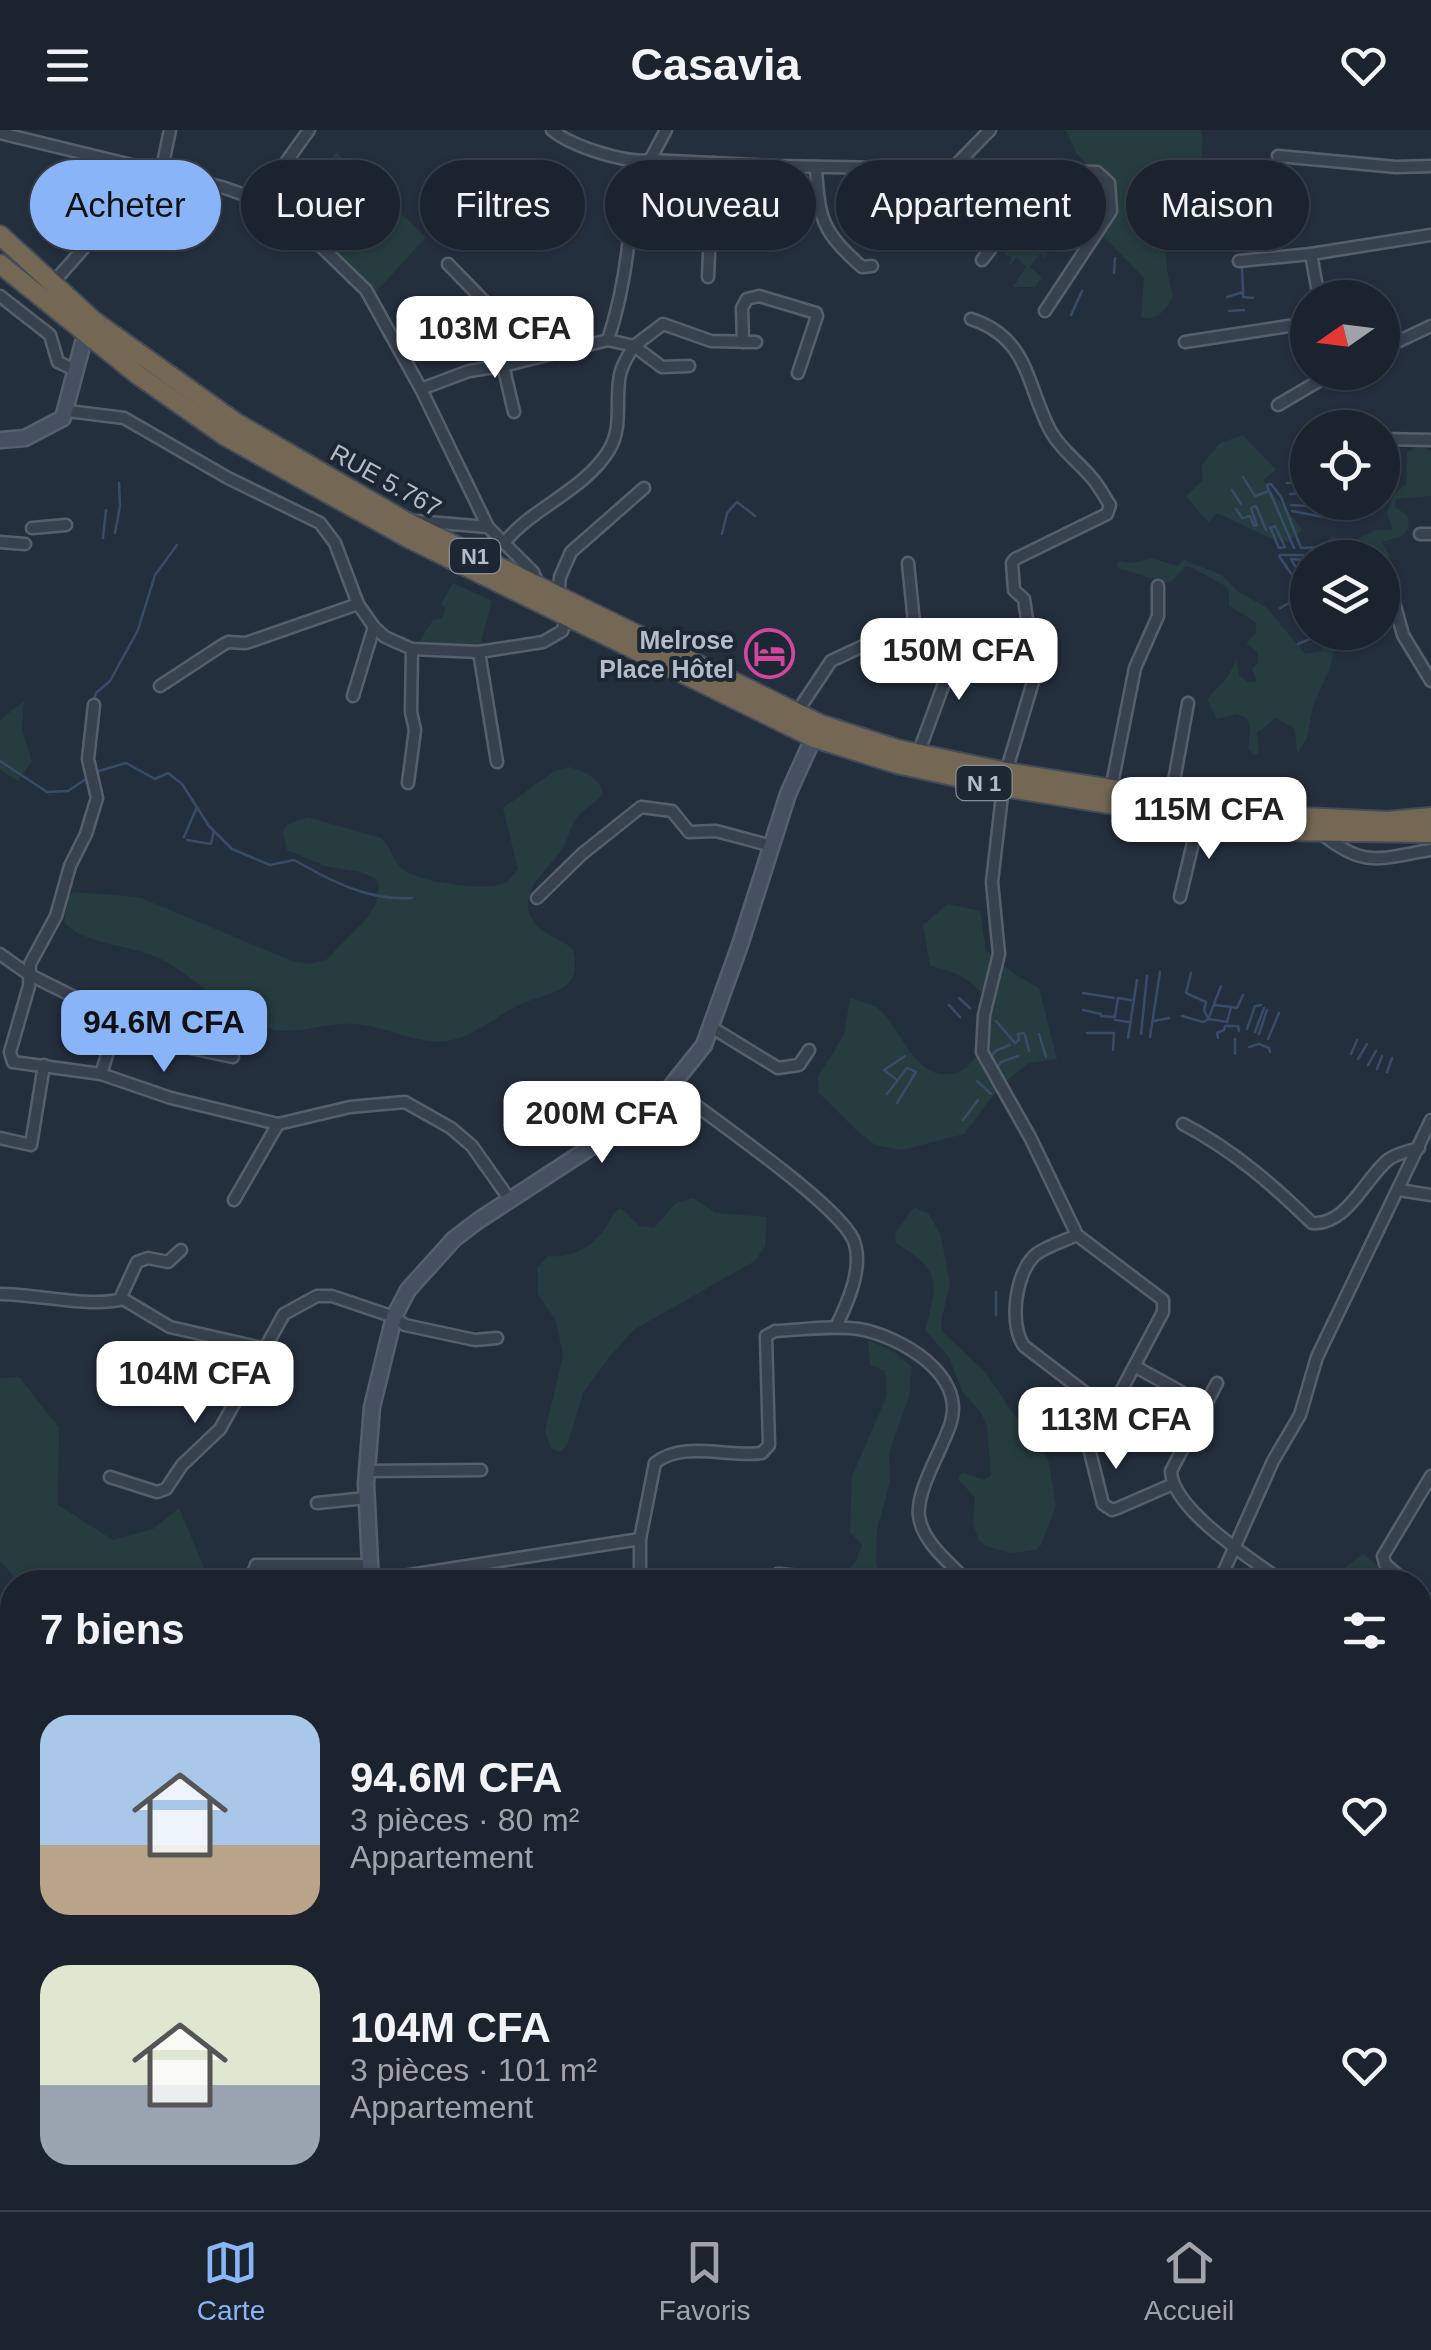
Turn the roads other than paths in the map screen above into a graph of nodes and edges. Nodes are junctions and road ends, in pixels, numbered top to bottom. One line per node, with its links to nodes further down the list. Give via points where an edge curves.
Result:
1 (170, 130): 9 (street)
2 (309, 130): 10 (street)
3 (552, 130): 11 (street)
4 (666, 130): 12 (street)
5 (990, 130): 13 (street)
6 (0, 133): 8 (street)
7 (1278, 156): 14 (street)
8 (109, 160)
9 (164, 160)
10 (288, 160)
11 (628, 160)
12 (650, 160)
13 (961, 160)
14 (1431, 166)
15 (816, 167): 16 (street); 32 (street, via 818,202 832,240 862,267)
16 (836, 167)
17 (1106, 180): 18 (street)
18 (1106, 220)
19 (1431, 234): 27 (street)
20 (0, 235): 35 (highway, RUE 5.767 / N1)
21 (82, 250): 35 (street)
22 (325, 250): 50 (street, via 373,301)
23 (628, 250): 42 (street)
24 (709, 250): 33 (street)
25 (990, 250): 28 (street)
26 (1086, 250): 37 (street)
27 (1311, 254): 29 (street); 34 (street)
28 (982, 260)
29 (1240, 261)
30 (0, 264): 41 (highway, N 1)
31 (448, 264): 46 (street, via 484,301)
32 (872, 266)
33 (708, 277)
34 (1316, 280)
35 (52, 284): 41 (highway, RUE 5.767 / N1)
36 (0, 296): 48 (street, via 50,335 58,362)
37 (1045, 312)
38 (971, 319): 86 (street, via 1007,339 1052,434 1110,505 1108,514 1012,563 1014,590 1044,645)
39 (1290, 326): 44 (street)
40 (1431, 326): 43 (street)
41 (90, 328): 48 (main road); 59 (highway, RUE 5.767 / N1); 71 (highway, N 1, via 225,436)
42 (608, 340): 45 (street); 46 (street)
43 (1400, 341)
44 (1185, 342)
45 (634, 346): 47 (street, via 662,367); 49 (street, via 663,324 711,340 750,342 742,308 759,296 816,312); 64 (street, via 622,365 609,450 596,469 522,521)
46 (504, 365): 50 (street); 54 (street)
47 (689, 366)
48 (77, 371): 53 (main road)
49 (798, 374)
50 (421, 389): 61 (street)
51 (1303, 390): 52 (street)
52 (1278, 405)
53 (68, 411): 56 (main road, via 46,430); 70 (street, via 124,418 320,523 335,543)
54 (514, 412)
55 (1400, 439): 57 (street)
56 (0, 440)
57 (1431, 440)
58 (644, 488): 69 (street, via 570,552)
59 (405, 522): 61 (street); 68 (highway, RUE 5.767 / N1)
60 (66, 525): 62 (street)
61 (488, 526): 64 (street)
62 (32, 528)
63 (0, 542): 65 (street)
64 (504, 543): 68 (street)
65 (25, 544)
66 (908, 563): 82 (street, via 914,622 830,661)
67 (1158, 586): 88 (street, via 1158,616 1135,668)
68 (540, 588): 69 (highway, RUE 5.767 / N1)
69 (558, 598): 82 (highway, RUE 5.767 / N1)
70 (358, 604): 73 (street); 78 (street, via 220,646)
71 (568, 618): 76 (street, via 562,631 543,642); 83 (highway, N 1)
72 (1400, 622): 77 (street)
73 (374, 627): 75 (street); 79 (street)
74 (961, 637): 84 (street)
75 (412, 649): 76 (street); 87 (street, via 415,730)
76 (479, 652): 85 (street)
77 (1431, 681)
78 (160, 686)
79 (353, 696)
80 (1188, 703): 89 (street)
81 (94, 705): 99 (street, via 89,764 97,798)
82 (797, 712): 83 (highway, RUE 5.767 / N1)
83 (817, 731): 84 (highway, RUE 5.767 / N1); 86 (highway, N 1, via 880,760); 94 (main road)
84 (918, 754): 86 (highway, RUE 5.767 / N1)
85 (496, 762)
86 (1004, 779): 88 (highway, RUE 5.767 / N1); 90 (highway, N 1); 116 (street, via 992,882 999,954 982,1052)
87 (408, 783)
88 (1111, 790): 89 (highway, RUE 5.767 / N1)
89 (1171, 798): 91 (highway, RUE 5.767 / N1, via 1281,816)
90 (1199, 818): 92 (highway, N 1); 96 (street)
91 (1431, 818)
92 (1321, 833): 93 (highway, N 1); 95 (street, via 1346,853 1373,860)
93 (1431, 833)
94 (772, 846): 97 (street, via 716,830 689,832 672,811 640,807); 101 (main road)
95 (1431, 850)
96 (1180, 897)
97 (537, 898)
98 (0, 954): 99 (street)
99 (28, 974): 100 (street); 104 (street, via 10,1057)
100 (118, 1020): 103 (street, via 173,1046); 105 (street)
101 (711, 1027): 102 (street, via 778,1068 800,1064); 106 (main road)
102 (809, 1050)
103 (233, 1058)
104 (44, 1065): 105 (street); 110 (street, via 30,1145)
105 (101, 1074): 108 (street)
106 (672, 1087): 115 (main road, via 648,1110); 121 (street, via 826,1207 851,1236 853,1286)
107 (1431, 1120): 111 (street)
108 (278, 1124): 114 (street); 115 (street, via 405,1102 472,1146)
109 (1183, 1124): 111 (street, via 1266,1178 1317,1224 1355,1200 1391,1158)
110 (0, 1138)
111 (1419, 1148): 112 (street)
112 (1399, 1190): 113 (street); 136 (street)
113 (1431, 1195)
114 (234, 1200)
115 (510, 1200): 120 (main road, via 454,1239 408,1290)
116 (1077, 1234): 124 (street, via 1162,1300 1164,1312); 126 (street, via 1035,1256 1018,1291 1016,1326 1024,1346)
117 (182, 1250): 119 (street, via 168,1262 137,1262)
118 (0, 1294): 119 (street, via 109,1304)
119 (120, 1299): 123 (street, via 165,1325)
120 (394, 1317): 122 (street, via 466,1339); 123 (street, via 318,1296 287,1310); 129 (main road, via 372,1407)
121 (836, 1328): 135 (street, via 766,1336 766,1450 659,1459); 142 (street, via 871,1332 910,1349 950,1392 951,1421 919,1512 927,1538)
122 (498, 1338)
123 (262, 1348): 131 (street, via 220,1428 166,1490)
124 (1136, 1367): 126 (street, via 1115,1406); 127 (street)
125 (1216, 1383): 127 (street)
126 (1096, 1400): 132 (street, via 1082,1420 1104,1504 1112,1510)
127 (1203, 1404): 132 (street, via 1171,1471)
128 (480, 1470): 129 (street)
129 (367, 1472): 133 (main road)
130 (1431, 1476): 145 (street, via 1383,1559)
131 (110, 1477)
132 (1173, 1484): 136 (street, via 1196,1514)
133 (366, 1498): 134 (street); 139 (main road)
134 (317, 1503)
135 (640, 1539): 140 (street); 141 (street)
136 (1236, 1546): 143 (street); 144 (street)
137 (254, 1570): 138 (street)
138 (302, 1570)
139 (371, 1570)
140 (415, 1570)
141 (640, 1570)
142 (957, 1570)
143 (1225, 1570)
144 (1267, 1570)
145 (1394, 1570)

